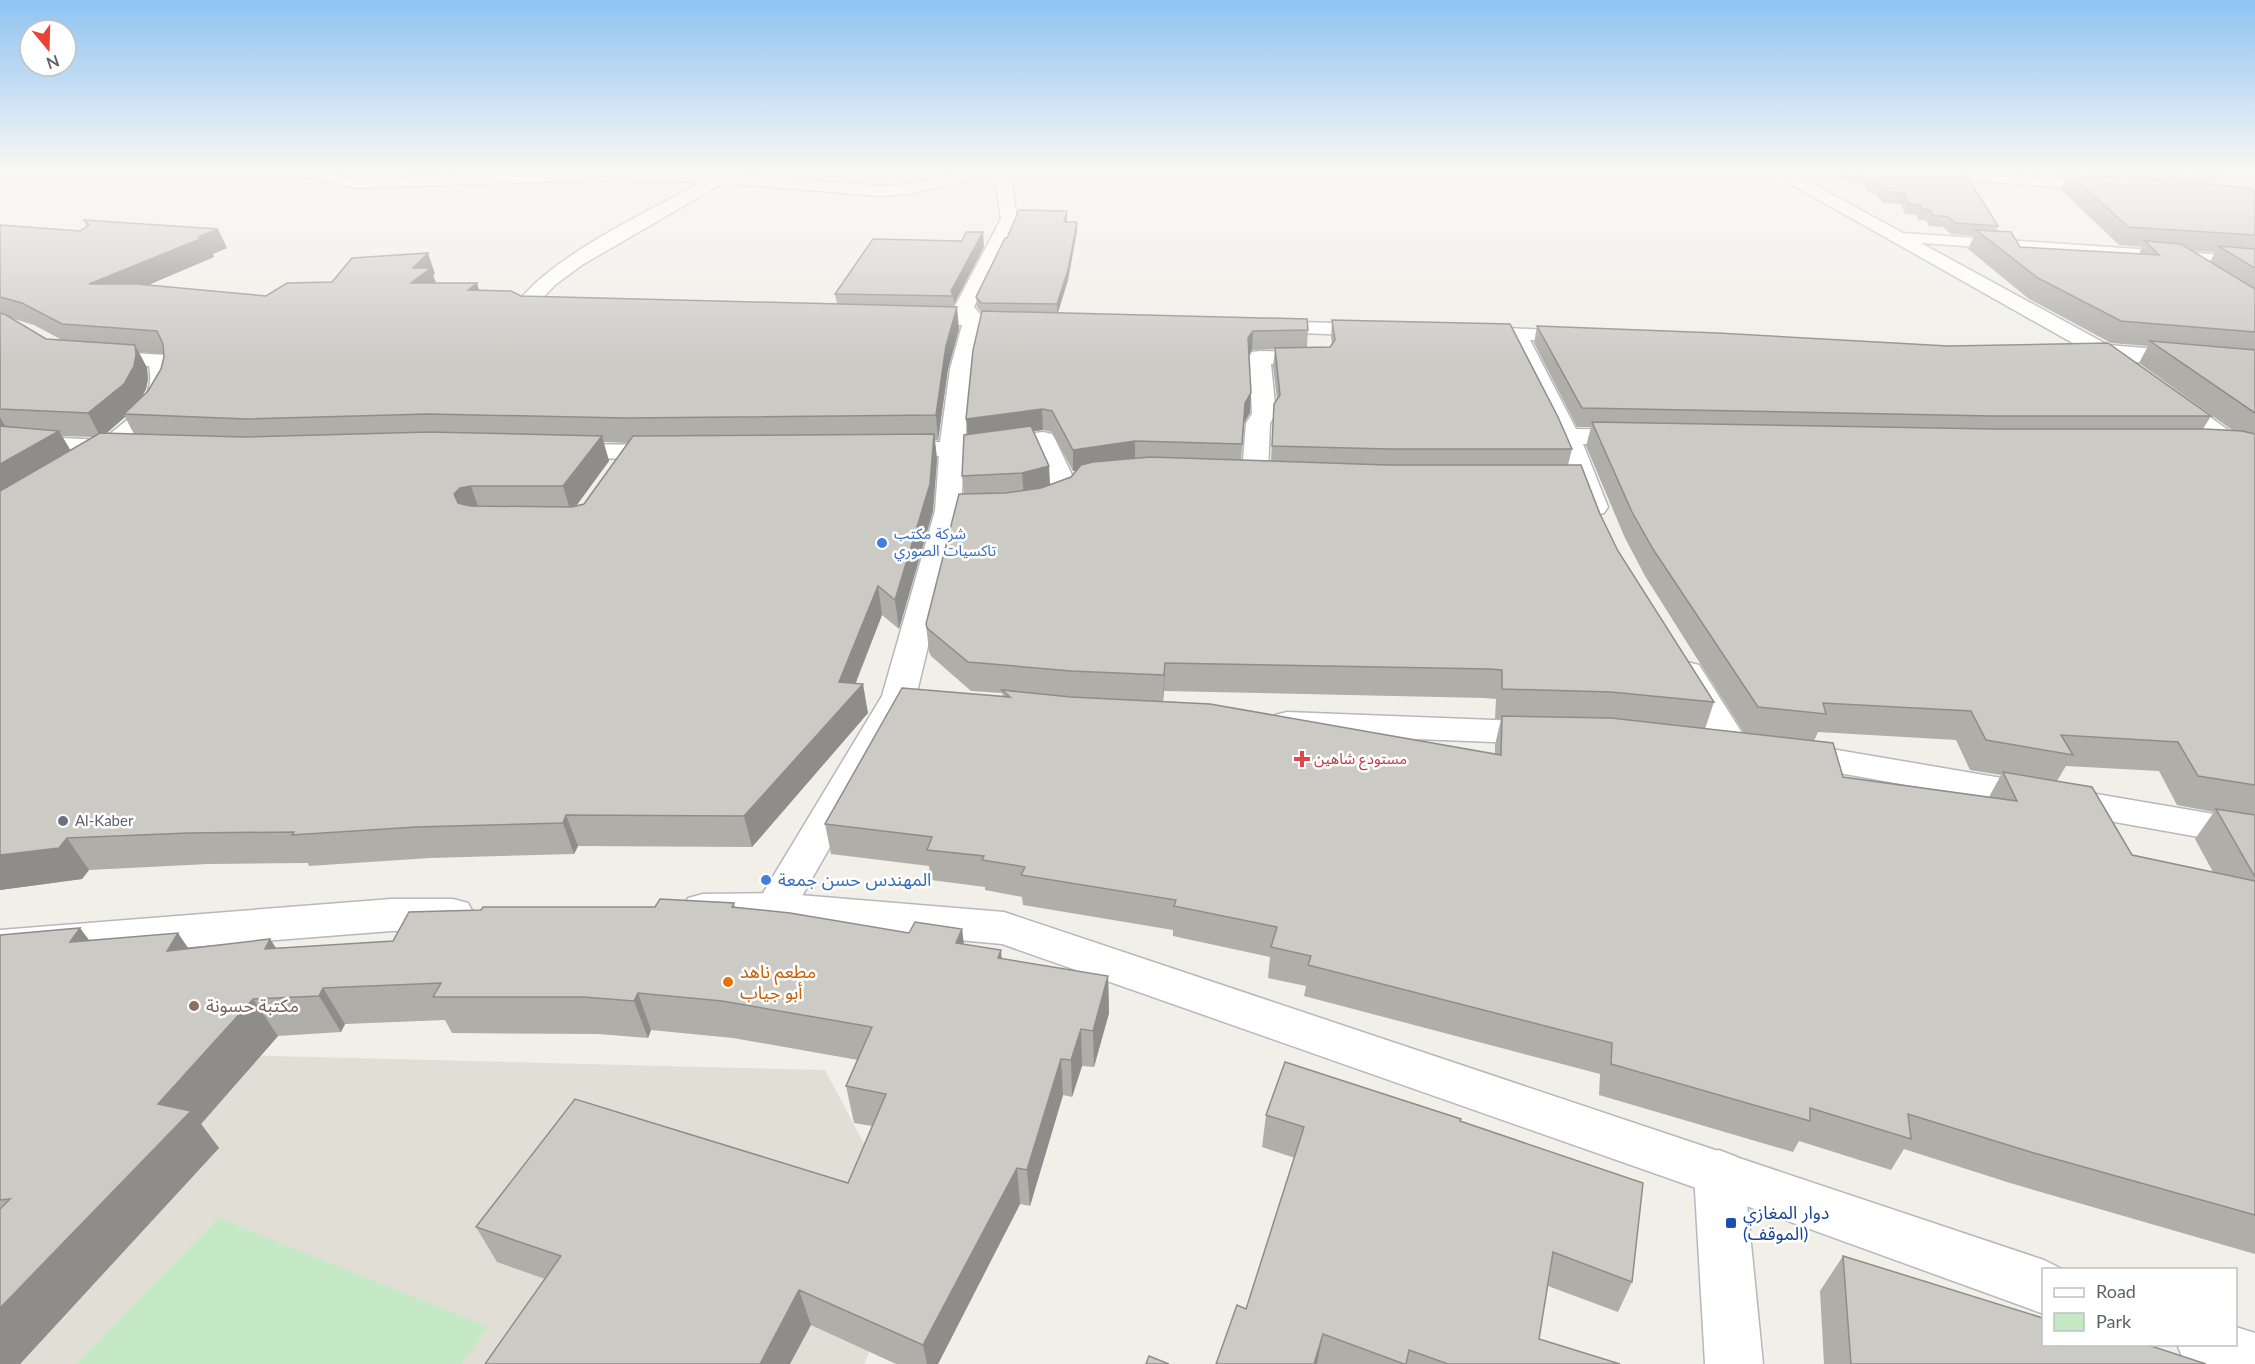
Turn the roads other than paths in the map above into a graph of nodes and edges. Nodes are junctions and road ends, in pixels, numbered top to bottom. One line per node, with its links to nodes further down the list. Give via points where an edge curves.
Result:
1 (617, 236): 7 (street, via 568,266 526,305 537,311)
2 (1001, 236): 9 (street, via 964,308)
3 (1898, 237): 4 (street); 17 (street)
4 (2175, 256): 5 (street); 6 (street)
5 (2255, 262)
6 (2205, 275)
7 (582, 312)
8 (891, 318): 9 (street)
9 (974, 319): 10 (street); 28 (street, via 961,369)
10 (1044, 321)
11 (1241, 327): 12 (street)
12 (1317, 328): 13 (street); 38 (street, via 1320,358 1260,357 1264,414 1258,423)
13 (1395, 330)
14 (1452, 332): 15 (street)
15 (1516, 334): 16 (street); 23 (street)
16 (1597, 337)
17 (2105, 351): 18 (street); 20 (street); 21 (street)
18 (2058, 352)
19 (79, 356): 27 (street, via 158,360 164,376 155,406)
20 (2255, 364)
21 (2132, 370)
22 (2159, 390): 31 (street)
23 (1568, 436): 24 (street); 40 (street, via 1573,480)
24 (1662, 437)
25 (9, 442): 27 (street)
26 (2191, 444): 31 (street)
27 (108, 448): 29 (street); 36 (street)
28 (952, 448): 30 (street); 37 (street, via 1043,439 1054,493 1091,477); 42 (street, via 959,511)
29 (142, 449)
30 (869, 449)
31 (2244, 449): 35 (street)
32 (540, 450): 33 (street)
33 (631, 452): 34 (street); 39 (street)
34 (691, 452)
35 (2255, 462)
36 (69, 471)
37 (1131, 474)
38 (1255, 474)
39 (612, 479)
40 (1605, 529)
41 (1671, 648): 47 (street)
42 (899, 696): 43 (street); 49 (street)
43 (934, 700)
44 (1260, 722): 45 (street)
45 (1578, 733)
46 (1689, 743): 47 (street)
47 (1733, 747): 48 (street, via 1820,758)
48 (2255, 834)
49 (775, 908): 50 (street); 53 (street, via 1004,928)
50 (659, 910)
51 (496, 913): 52 (street, via 391,915)
52 (0, 946)
53 (1719, 1173): 54 (street); 57 (street)
54 (2042, 1287)
55 (2211, 1346): 56 (street)
56 (2255, 1362)
57 (1734, 1364)

